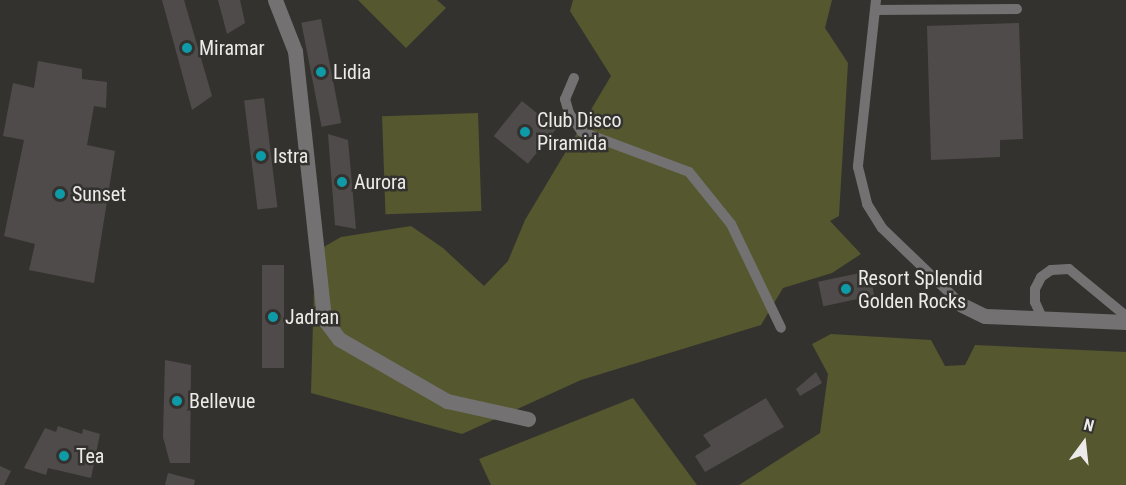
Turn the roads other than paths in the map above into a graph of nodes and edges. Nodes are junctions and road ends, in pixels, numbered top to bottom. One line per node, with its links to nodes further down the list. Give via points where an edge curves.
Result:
1 (275, 0): 10 (street, via 296,51 324,319 339,339 447,401)
2 (876, 5): 3 (lane); 5 (lane, via 858,167 867,204 882,228)
3 (1017, 9)
4 (574, 78): 9 (lane, via 565,99 568,113 582,132 689,172 731,224)
5 (962, 305): 7 (street, via 985,316)
6 (1126, 316): 7 (lane, via 1069,269 1051,270 1041,277 1035,289 1035,302)
7 (1043, 320): 8 (street)
8 (1126, 322)
9 (781, 328)
10 (528, 419)

